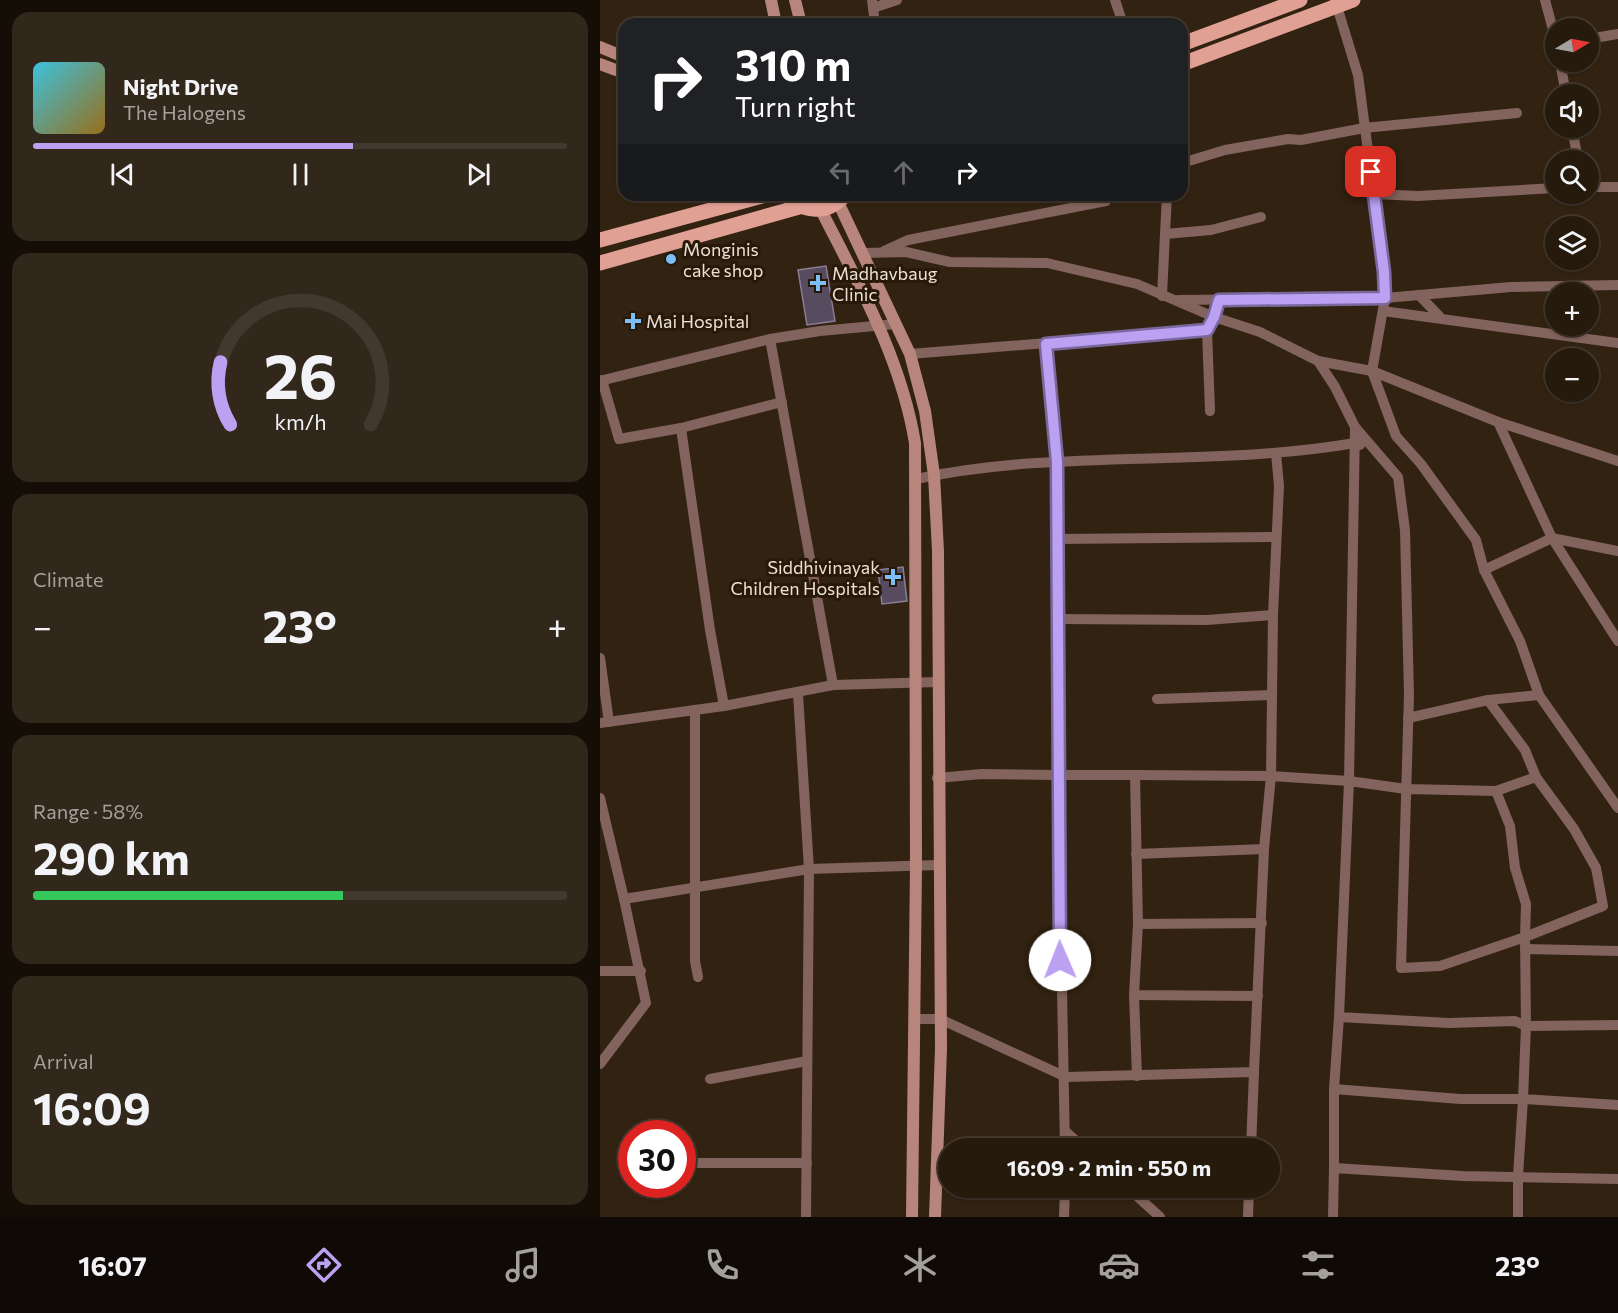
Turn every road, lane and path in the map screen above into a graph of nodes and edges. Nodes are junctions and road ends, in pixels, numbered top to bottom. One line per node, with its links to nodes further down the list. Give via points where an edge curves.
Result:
1 (771, 0): 11 (street)
2 (795, 0): 12 (street)
3 (897, 0): 9 (street)
4 (1115, 0): 13 (street)
5 (1300, 0): 10 (main road)
6 (1353, 0): 8 (main road)
7 (1545, 0): 14 (street)
8 (1336, 3): 20 (main road); 24 (street, via 1358,75)
9 (873, 4)
10 (1280, 4): 17 (main road)
11 (775, 18)
12 (800, 18)
13 (1121, 18)
14 (1550, 18)
15 (1618, 34): 16 (street)
16 (1599, 37)
17 (1188, 42)
18 (600, 47): 19 (street)
19 (618, 54)
20 (1188, 62)
21 (600, 64): 22 (street)
22 (618, 71)
23 (1517, 112): 24 (street)
24 (1364, 128): 25 (street, via 1225,150); 29 (street)
25 (1188, 161)
26 (1599, 187): 27 (street)
27 (1618, 187)
28 (1545, 189): 29 (street, via 1418,196)
29 (1374, 194): 47 (street)
30 (744, 201): 40 (main road)
31 (792, 201): 36 (main road)
32 (838, 201): 37 (main road)
33 (843, 201): 41 (street)
34 (1106, 201): 42 (street, via 908,240)
35 (1167, 201): 39 (street)
36 (799, 207): 37 (main road); 43 (main road)
37 (821, 210): 53 (street)
38 (1262, 217): 39 (street, via 1211,230)
39 (1165, 234): 46 (street)
40 (600, 240)
41 (864, 253): 42 (street); 52 (street)
42 (881, 253): 46 (street, via 906,252 950,262 1047,263 1137,284)
43 (600, 262)
44 (1618, 285): 45 (street, via 1511,287)
45 (1419, 295): 47 (street); 51 (street)
46 (1167, 298): 48 (street); 50 (street)
47 (1385, 298): 48 (street); 49 (street)
48 (1219, 300): 50 (street)
49 (1383, 311): 51 (street); 60 (street)
50 (1214, 317): 54 (street); 59 (street, via 1260,332)
51 (1440, 318): 56 (street)
52 (896, 324): 53 (street); 58 (street)
53 (879, 326): 55 (street); 73 (street, via 910,414)
54 (1207, 330): 57 (street); 63 (street)
55 (770, 339): 61 (street); 62 (street)
56 (1618, 343)
57 (1046, 344): 58 (street); 71 (street)
58 (910, 354): 72 (street, via 925,411)
59 (1318, 361): 60 (street); 65 (street)
60 (1372, 371): 64 (street); 78 (street, via 1396,436 1476,540)
61 (601, 381): 66 (street, via 619,439)
62 (782, 402): 66 (street); 85 (street)
63 (1210, 411)
64 (1498, 422): 70 (street); 75 (street)
65 (1355, 427): 67 (street); 68 (street)
66 (681, 428): 91 (street)
67 (1355, 443): 68 (street); 69 (street); 100 (street)
68 (1371, 448): 93 (street, via 1398,477 1400,488 1405,530)
69 (1276, 453): 71 (street); 74 (street)
70 (1618, 461)
71 (1057, 462): 72 (street, via 970,468); 76 (street)
72 (934, 475): 73 (street); 83 (street)
73 (916, 479): 84 (street)
74 (1275, 537): 76 (street); 79 (street)
75 (1552, 538): 77 (street); 78 (street); 81 (street)
76 (1058, 539): 80 (street)
77 (1618, 551)
78 (1484, 570): 88 (street, via 1520,641)
79 (1273, 615): 80 (street, via 1207,620); 87 (street)
80 (1058, 619): 95 (street)
81 (1618, 641)
82 (600, 658): 94 (street)
83 (937, 682): 84 (street); 99 (street)
84 (916, 683): 85 (street); 108 (street)
85 (833, 685): 86 (street)
86 (798, 693): 91 (street); 109 (street)
87 (1272, 695): 89 (street); 97 (street)
88 (1539, 695): 90 (street); 104 (street)
89 (1157, 699)
90 (1488, 700): 93 (street); 98 (street, via 1525,750)
91 (724, 706): 92 (street)
92 (695, 710): 94 (street); 110 (street)
93 (1408, 718): 101 (street)
94 (604, 722)
95 (1058, 775): 96 (street); 99 (street); 130 (street)
96 (1135, 775): 97 (street); 106 (street)
97 (1271, 776): 100 (street); 105 (street)
98 (1536, 777): 102 (street); 114 (street, via 1574,829 1596,868 1603,906)
99 (938, 778): 107 (street)
100 (1349, 781): 101 (street); 122 (street)
101 (1406, 789): 102 (street); 114 (street, via 1401,968 1440,966)
102 (1496, 791): 114 (street, via 1510,826 1515,868 1526,904)
103 (600, 798): 111 (street)
104 (1618, 808)
105 (1264, 849): 106 (street); 112 (street)
106 (1136, 854): 113 (street)
107 (938, 865): 108 (street); 124 (street)
108 (916, 866): 109 (street); 123 (street)
109 (809, 869): 110 (street); 127 (street)
110 (696, 886): 111 (street); 119 (street)
111 (624, 899): 118 (street)
112 (1262, 923): 113 (street); 121 (street)
113 (1138, 924): 120 (street)
114 (1525, 936): 115 (street)
115 (1526, 949): 116 (street); 126 (street)
116 (1618, 951)
117 (600, 971): 118 (street)
118 (641, 971): 128 (street, via 646,1003)
119 (698, 977)
120 (1134, 995): 121 (street); 131 (street)
121 (1258, 996): 129 (street)
122 (1339, 1017): 126 (street, via 1449,1023 1515,1021); 133 (street)
123 (914, 1019): 124 (street); 149 (street)
124 (940, 1019): 130 (street); 150 (street)
125 (1618, 1025): 126 (street)
126 (1526, 1026): 134 (street)
127 (807, 1061): 132 (street); 140 (street)
128 (600, 1064)
129 (1254, 1072): 131 (street); 139 (street)
130 (1066, 1077): 131 (street); 136 (street)
131 (1137, 1077)
132 (710, 1079)
133 (1334, 1089): 134 (street, via 1460,1099); 142 (street)
134 (1523, 1099): 135 (street); 143 (street)
135 (1618, 1105)
136 (1065, 1131): 137 (street); 138 (street)
137 (1065, 1138)
138 (1073, 1138)
139 (1251, 1138)
140 (807, 1163): 141 (street); 148 (street)
141 (696, 1164)
142 (1334, 1168): 143 (street); 154 (street)
143 (1518, 1176): 144 (street); 155 (street)
144 (1618, 1179)
145 (1065, 1198): 151 (street)
146 (1139, 1198): 152 (street)
147 (1249, 1198): 153 (street)
148 (806, 1217)
149 (912, 1217)
150 (935, 1217)
151 (1064, 1217)
152 (1160, 1217)
153 (1248, 1217)
154 (1333, 1217)
155 (1518, 1217)

